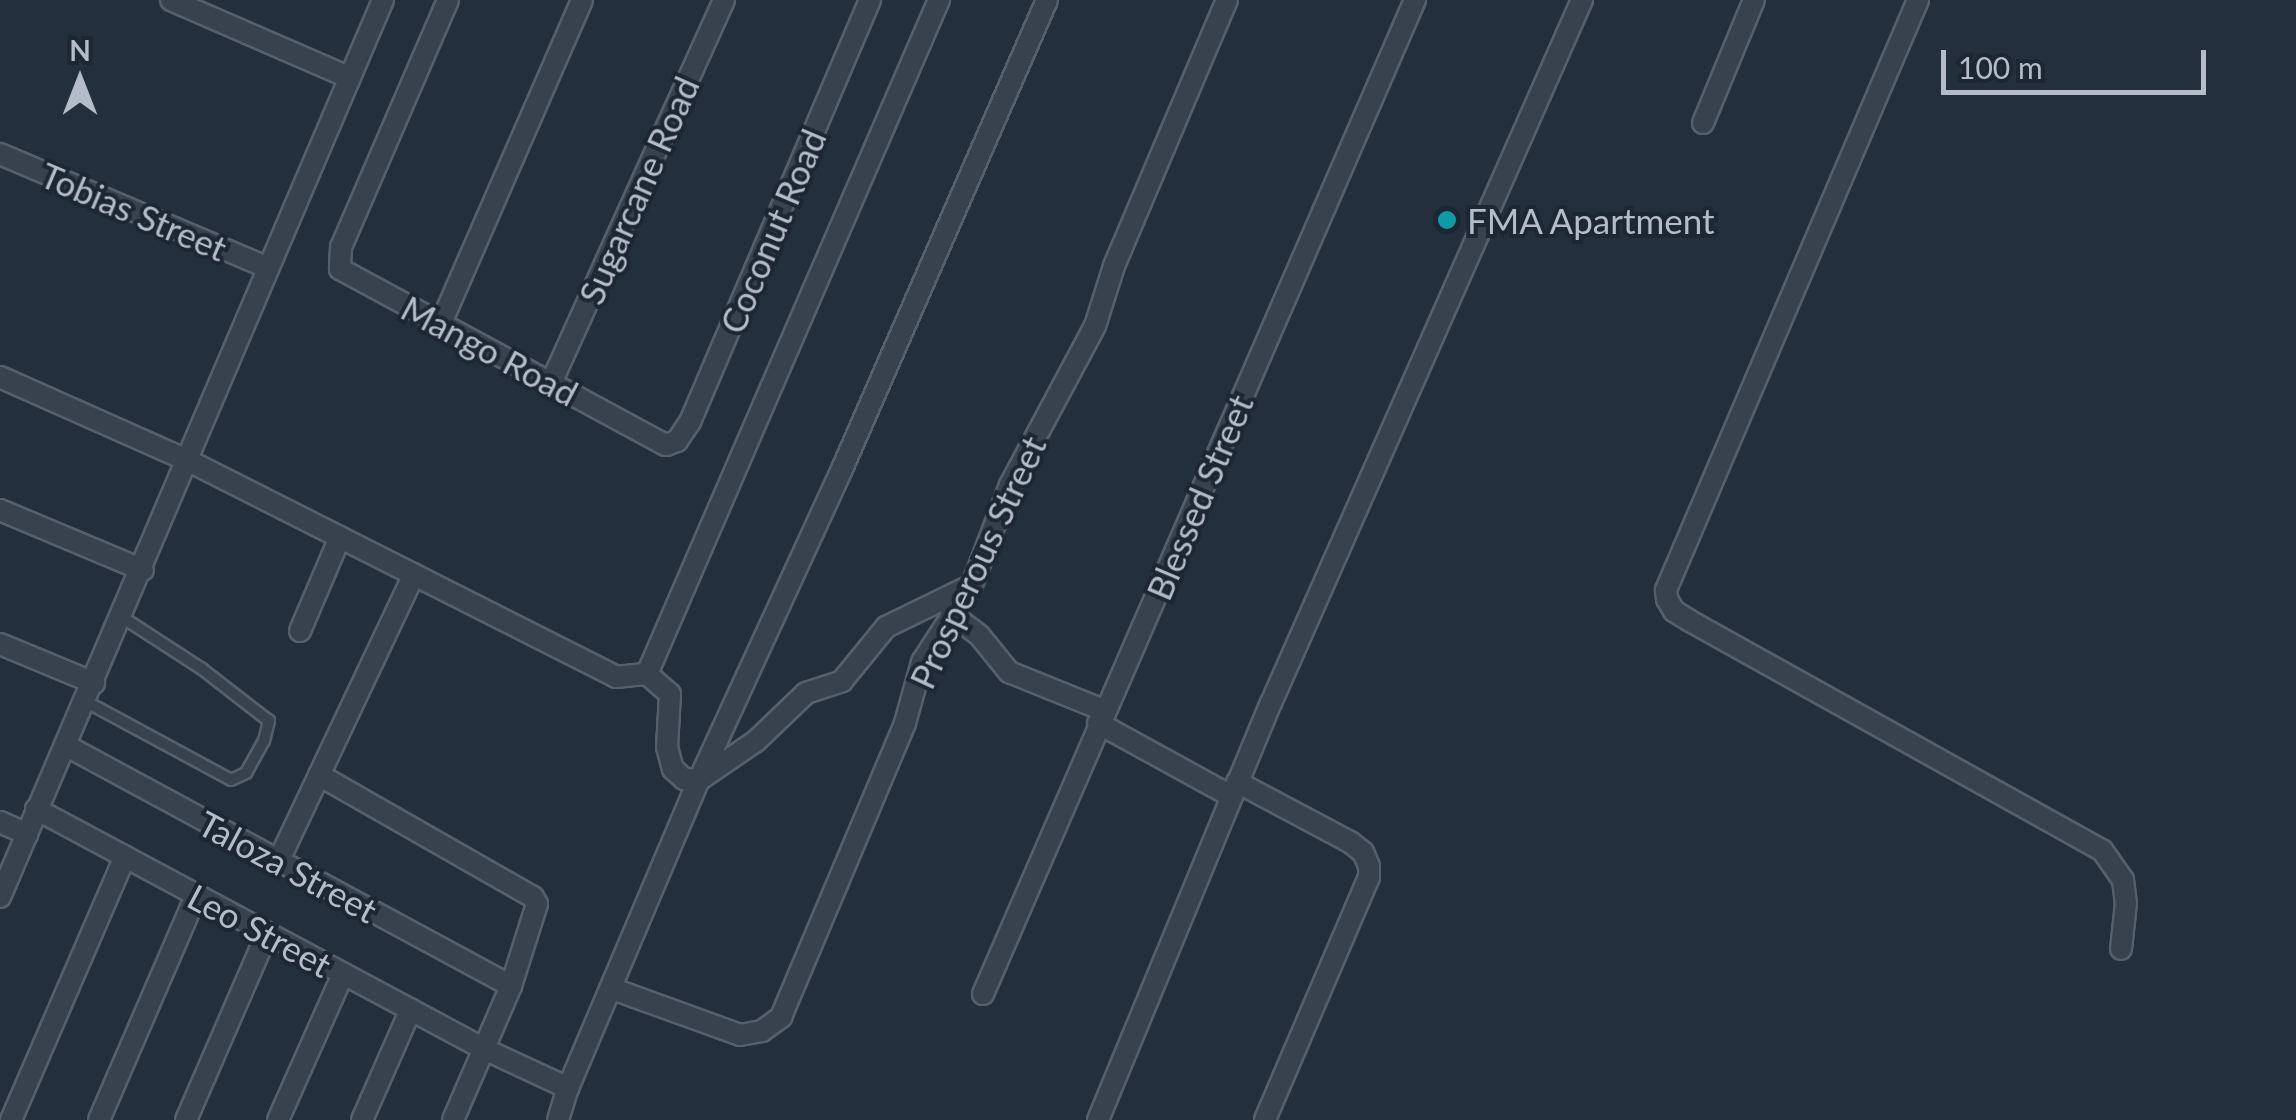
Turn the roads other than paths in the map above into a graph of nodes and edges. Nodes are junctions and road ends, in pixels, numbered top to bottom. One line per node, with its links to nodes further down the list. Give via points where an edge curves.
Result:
1 (172, 0): 14 (street)
2 (383, 0): 14 (street)
3 (448, 0): 18 (street, Mango Road, via 341,247 342,272)
4 (582, 0): 18 (street)
5 (724, 0): 20 (street, Sugarcane Road)
6 (870, 0): 21 (street, Coconut Road, via 690,422 677,441)
7 (939, 0): 32 (street)
8 (1047, 0): 37 (street)
9 (1228, 0): 27 (street, Prosperous Street, via 1114,266 1095,326 1010,485)
10 (1414, 0): 34 (street, Blessed Street)
11 (1582, 0): 38 (street)
12 (1754, 0): 15 (street)
13 (1918, 0): 47 (street, via 1667,599 1690,621 2102,850 2123,880)
14 (350, 78): 17 (street)
15 (1703, 122)
16 (0, 154): 17 (street, Tobias Street)
17 (268, 268): 22 (street)
18 (441, 323): 20 (street, Mango Road)
19 (0, 378): 22 (street)
20 (552, 381): 21 (street, Mango Road)
21 (659, 444)
22 (189, 461): 24 (street); 25 (street)
23 (0, 510): 25 (street)
24 (340, 537): 26 (street); 30 (street)
25 (143, 570): 29 (street)
26 (414, 574): 32 (street, via 616,677); 36 (street)
27 (972, 585): 28 (street, Prosperous Street); 37 (street, via 886,627 842,680 806,693)
28 (951, 614): 34 (street, via 1009,672); 50 (street, Prosperous Street, via 922,662 905,723 781,1017 762,1031 740,1035)
29 (122, 617): 33 (street); 33 (lane, via 269,721 264,741 246,773 232,780)
30 (300, 631)
31 (0, 644): 33 (street)
32 (647, 674): 37 (street, via 670,694 667,747 673,769)
33 (90, 692): 35 (street)
34 (1101, 716): 38 (street); 51 (street, Blessed Street)
35 (66, 745): 39 (street); 43 (street, Taloza Street)
36 (319, 775): 43 (street); 49 (street, via 533,897 537,904)
37 (699, 780): 50 (street)
38 (1234, 789): 62 (street); 63 (street, via 1350,842 1369,866)
39 (36, 808): 41 (street); 42 (street, Leo Street)
40 (0, 822): 41 (street)
41 (27, 834): 45 (street)
42 (125, 858): 44 (street, Leo Street); 55 (street)
43 (278, 860): 49 (street, Taloza Street)
44 (196, 896): 46 (street, Leo Street); 56 (street)
45 (0, 897)
46 (267, 934): 48 (street, Leo Street); 57 (street)
47 (2120, 949)
48 (344, 974): 52 (street, Leo Street); 58 (street)
49 (511, 986): 53 (street)
50 (613, 989): 54 (street)
51 (982, 994)
52 (411, 1010): 53 (street, Leo Street); 59 (street)
53 (484, 1050): 54 (street, Leo Street); 60 (street)
54 (568, 1088): 61 (street)
55 (11, 1120)
56 (99, 1120)
57 (186, 1120)
58 (278, 1120)
59 (362, 1120)
60 (453, 1120)
61 (558, 1120)
62 (1098, 1120)
63 (1265, 1120)

